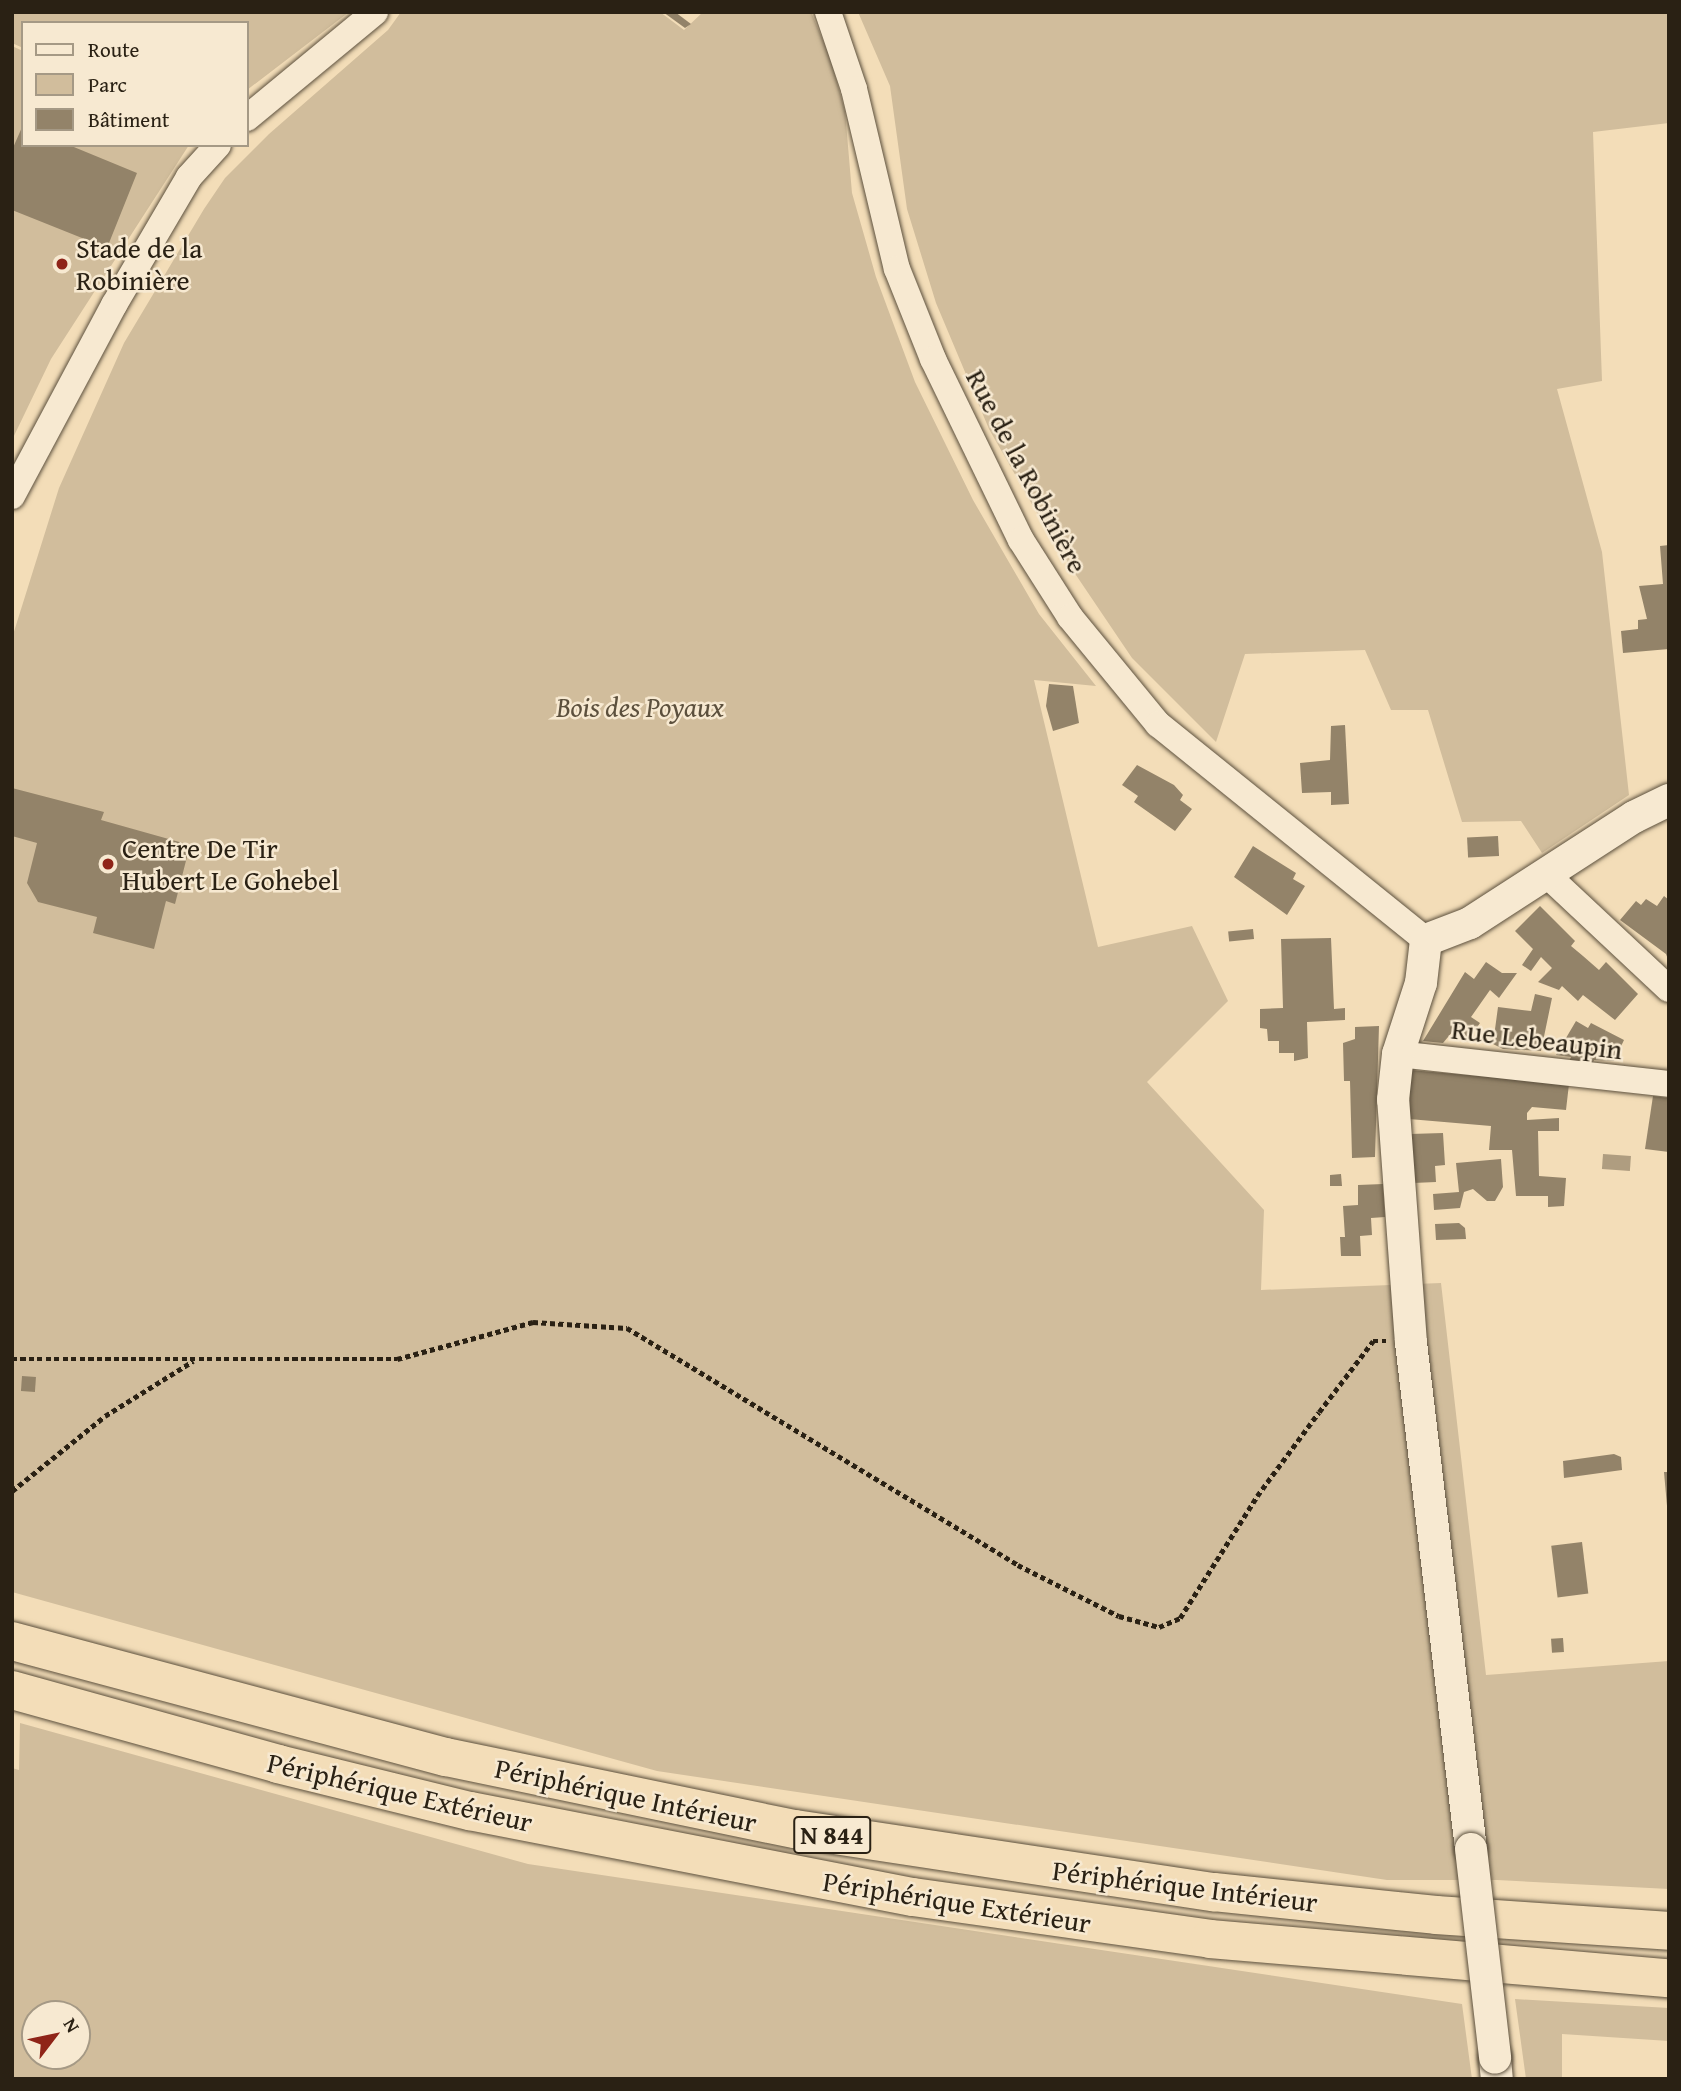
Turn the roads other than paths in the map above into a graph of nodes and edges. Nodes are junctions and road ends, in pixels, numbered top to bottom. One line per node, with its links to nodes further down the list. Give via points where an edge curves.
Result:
1 (376, 12): 3 (street)
2 (828, 12): 8 (street, Rue de la Robinière, via 854,89 897,269 933,359 1021,540 1070,617 1158,724)
3 (248, 117)
4 (216, 147): 5 (street, via 189,177 121,293)
5 (12, 496)
6 (1669, 800): 7 (street)
7 (1546, 874): 8 (street, via 1470,923); 9 (street)
8 (1426, 940): 10 (street, via 1421,983)
9 (1669, 989)
10 (1398, 1054): 11 (street, Rue Lebeaupin); 16 (street, bridge, via 1393,1100 1411,1343)
11 (1669, 1084)
12 (12, 1642): 14 (highway, Périphérique Intérieur / N 844, via 446,1757 795,1829 1214,1892 1436,1915)
13 (12, 1690): 15 (highway, Périphérique Extérieur / N 844, via 278,1764 470,1811 913,1897 1210,1939)
14 (1669, 1931)
15 (1669, 1978)
16 (1496, 2068)

